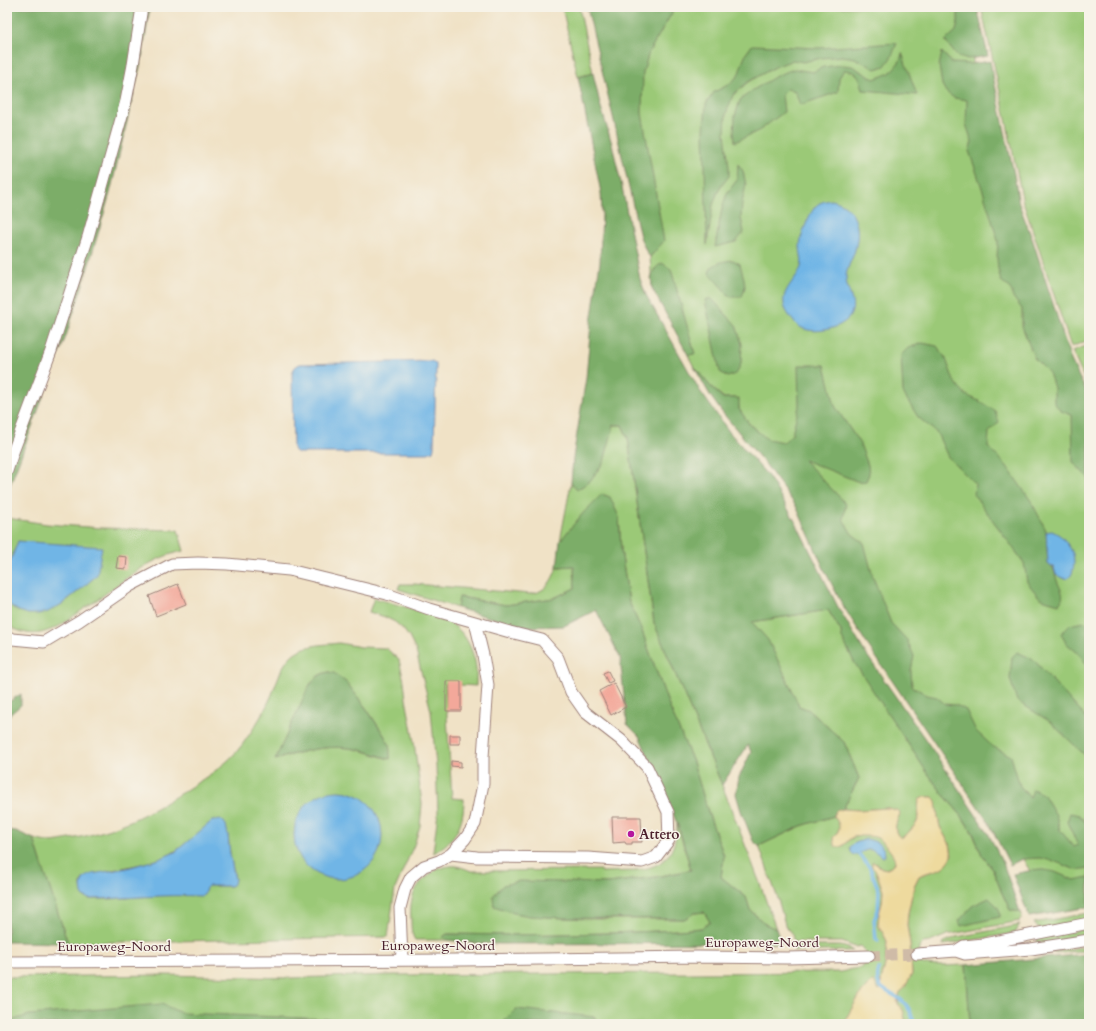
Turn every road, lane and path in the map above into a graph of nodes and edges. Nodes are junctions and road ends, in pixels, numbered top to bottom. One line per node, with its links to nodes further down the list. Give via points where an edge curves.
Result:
1 (142, 7): 2 (street, via 126,101 88,237 51,351)
2 (7, 470)
3 (475, 622): 4 (street, via 387,594 289,570 198,563 172,564 130,586 44,642 12,639); 5 (street, via 488,685 483,784 475,824); 5 (street, via 542,640 558,658 571,692 585,712 621,740 647,767 668,812 669,840 656,857 642,862)
4 (7, 636)
5 (451, 854): 11 (street, via 424,866 411,877 405,889 400,908)
6 (1089, 923): 8 (street, via 964,946)
7 (1089, 940): 8 (street, via 1031,949 965,954)
8 (956, 951): 9 (street)
9 (917, 954)
10 (869, 956): 11 (street, Europaweg-Noord)
11 (402, 960): 12 (street, Europaweg-Noord)
12 (7, 962)

